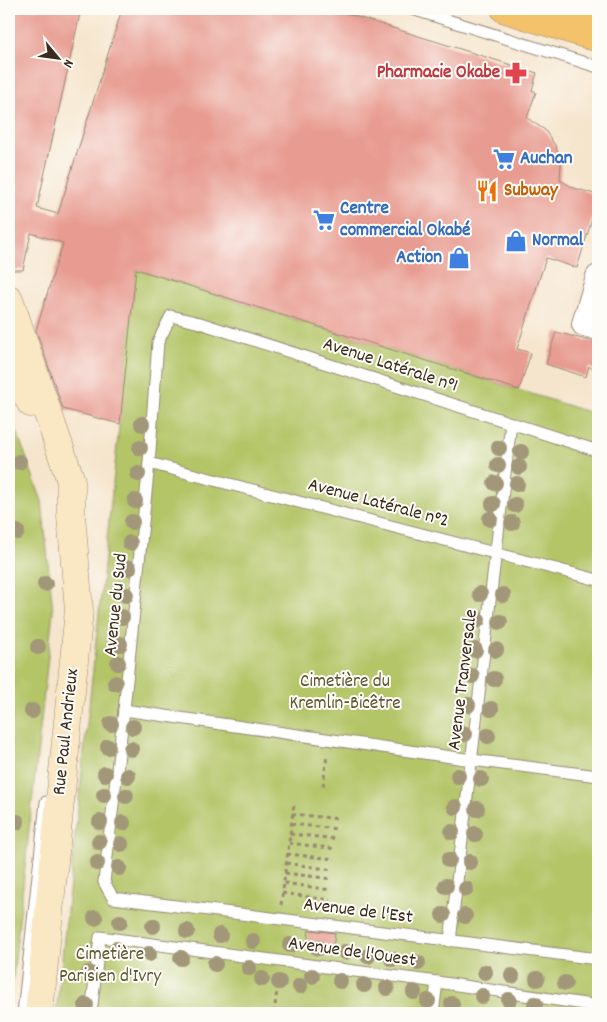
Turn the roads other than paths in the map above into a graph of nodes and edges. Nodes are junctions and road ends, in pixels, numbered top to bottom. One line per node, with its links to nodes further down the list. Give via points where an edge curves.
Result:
1 (412, 9): 6 (lane)
2 (505, 9): 5 (main road)
3 (575, 9): 4 (main road)
4 (598, 16)
5 (598, 38)
6 (598, 67)
7 (598, 277): 10 (street)
8 (9, 299): 15 (main road, via 71,481)
9 (171, 316): 12 (lane, Avenue Latérale n°1); 14 (lane, Avenue du Sud, via 158,342)
10 (591, 326)
11 (9, 363): 15 (main road, via 33,406)
12 (512, 423): 13 (lane, Avenue Latérale n°1); 16 (lane, Avenue Tranversale)
13 (598, 451)
14 (149, 463): 16 (lane, Avenue Latérale n°2); 20 (lane, Avenue du Sud)
15 (71, 515): 18 (main road, via 79,610)
16 (497, 553): 17 (lane, Avenue Latérale n°2); 21 (lane, Avenue Tranversale)
17 (598, 580)
18 (75, 659): 19 (lane, Rue Paul Andrieux); 30 (main road, Rue Paul Andrieux)
19 (57, 709)
20 (124, 710): 21 (lane); 24 (lane, Avenue du Sud, via 104,882)
21 (472, 760): 22 (lane); 25 (lane, Avenue Tranversale)
22 (598, 776)
23 (48, 788): 29 (lane, Rue Paul Andrieux)
24 (113, 898): 25 (lane, Avenue de l'Est)
25 (450, 941): 26 (lane, Avenue de l'Est)
26 (598, 959)
27 (437, 982): 28 (lane, Avenue de l'Ouest); 31 (lane, Avenue de l'Ouest, via 100,936); 32 (lane)
28 (598, 1006)
29 (23, 1013)
30 (39, 1013)
31 (91, 1013)
32 (433, 1013)

